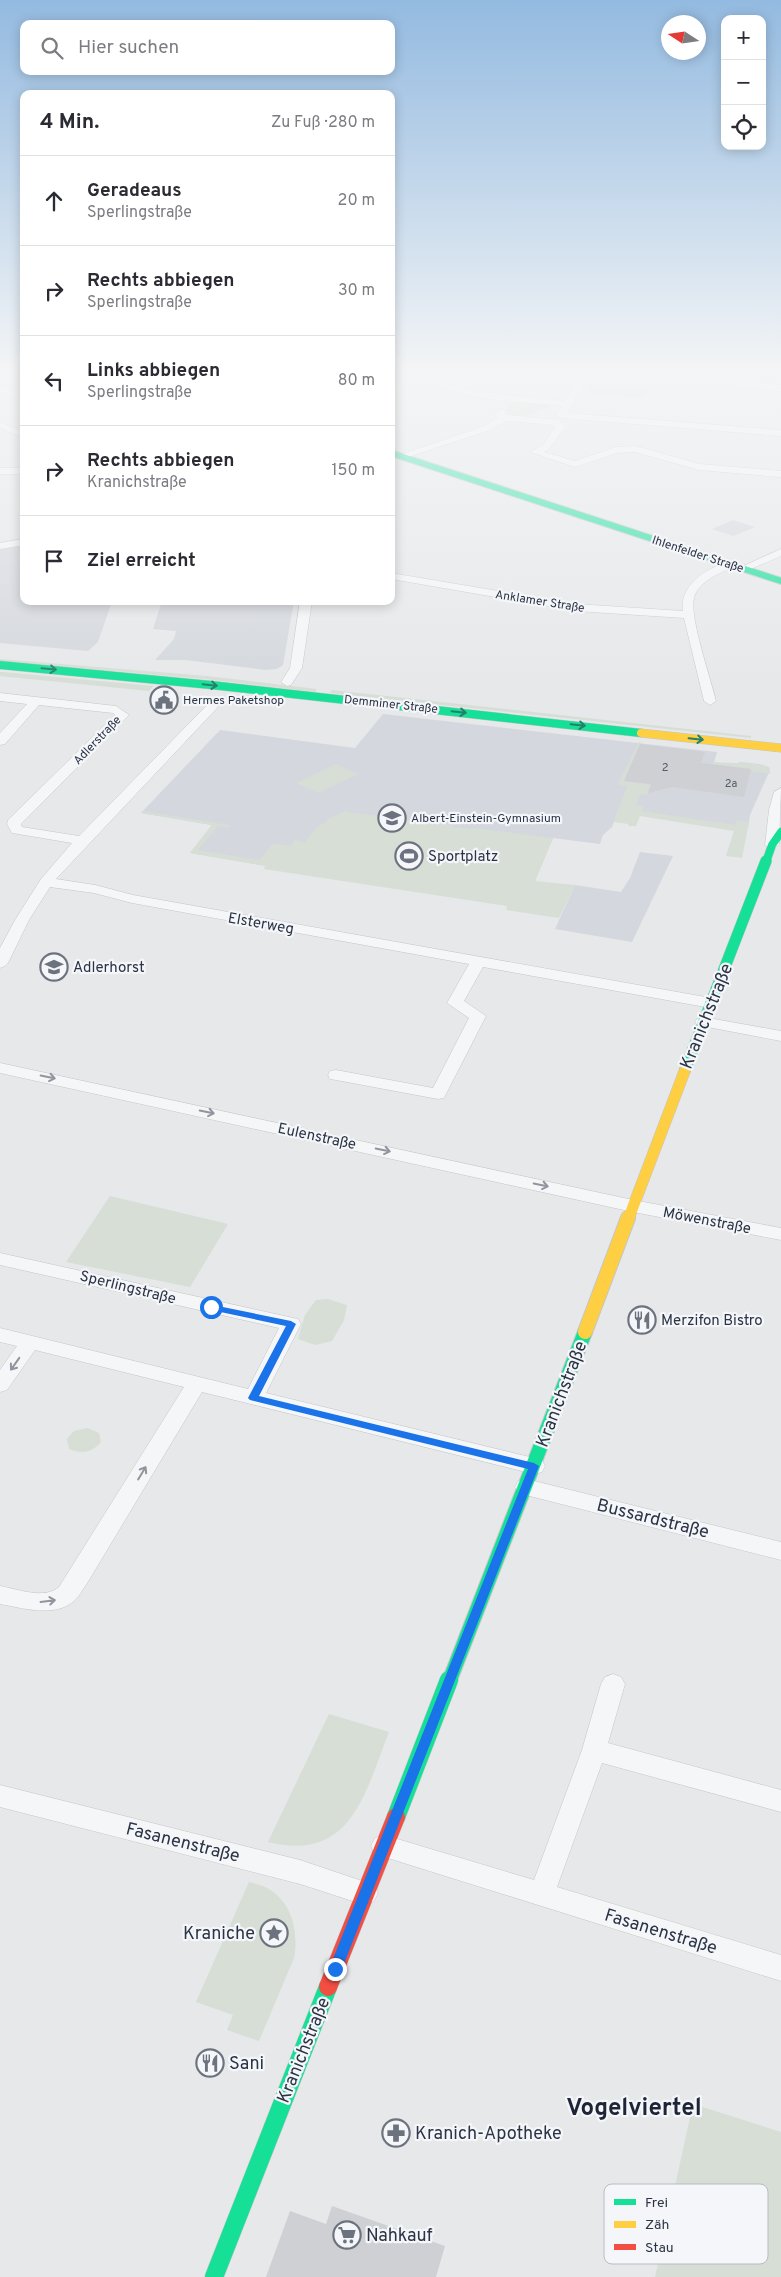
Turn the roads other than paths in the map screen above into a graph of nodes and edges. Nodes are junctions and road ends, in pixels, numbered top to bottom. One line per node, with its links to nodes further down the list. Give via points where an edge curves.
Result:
1 (457, 475): 5 (main road, Ihlenfelder Straße)
2 (20, 543): 3 (street)
3 (0, 546)
4 (781, 552): 6 (street)
5 (729, 565): 6 (main road, Ihlenfelder Straße); 10 (street, via 712,573 696,587 688,599)
6 (742, 569): 8 (main road, Ihlenfelder Straße)
7 (395, 577): 10 (street, Anklamer Straße, via 552,605 619,613)
8 (780, 581)
9 (305, 605): 13 (street, via 296,668)
10 (689, 615): 15 (street)
11 (0, 665): 20 (main road, Demminer Straße, one-way to 20)
12 (160, 668): 13 (main road, Demminer Straße)
13 (287, 682): 18 (main road, Demminer Straße)
14 (0, 697): 16 (street, Adlerstraße)
15 (710, 701)
16 (34, 703): 19 (street); 23 (street, Adlerstraße, via 116,710 123,715 16,820)
17 (212, 707): 25 (street)
18 (576, 714)
19 (0, 741)
20 (781, 748)
21 (781, 792): 26 (street, Kranichstraße)
22 (0, 830): 23 (street)
23 (17, 830): 25 (street)
24 (781, 832): 26 (main road, Kranichstraße)
25 (83, 841): 27 (street)
26 (772, 845): 30 (main road, Kranichstraße)
27 (46, 882): 28 (street, Elsterweg); 29 (street)
28 (478, 961): 30 (street, Elsterweg); 34 (street, via 455,1003 478,1016 438,1094)
29 (0, 963)
30 (711, 1003): 31 (main road, Kranichstraße)
31 (703, 1022): 32 (street); 35 (main road, Kranichstraße)
32 (781, 1036)
33 (0, 1068): 35 (street, Eulenstraße, one-way to 35)
34 (336, 1075)
35 (633, 1206): 36 (street, Möwenstraße); 43 (main road, Kranichstraße)
36 (781, 1234)
37 (0, 1259): 42 (street, Sperlingstraße, via 291,1324)
38 (0, 1335): 39 (street)
39 (30, 1342): 40 (street); 41 (street, one-way to 41)
40 (196, 1384): 42 (street); 46 (street, one-way to 40, via 36,1602 65,1596 78,1580)
41 (0, 1385)
42 (253, 1398): 43 (street)
43 (534, 1466): 44 (main road, Kranichstraße)
44 (526, 1487): 45 (street, Bussardstraße); 51 (main road, Kranichstraße)
45 (781, 1550)
46 (0, 1595)
47 (613, 1684): 48 (street)
48 (594, 1750): 50 (street); 53 (street)
49 (0, 1796): 52 (street, Fasanenstraße, via 300,1872)
50 (781, 1801)
51 (384, 1846): 52 (main road, Kranichstraße); 53 (street, Fasanenstraße)
52 (365, 1893): 55 (main road, Kranichstraße)
53 (542, 1894): 54 (street, Fasanenstraße)
54 (781, 1968)
55 (214, 2277)

